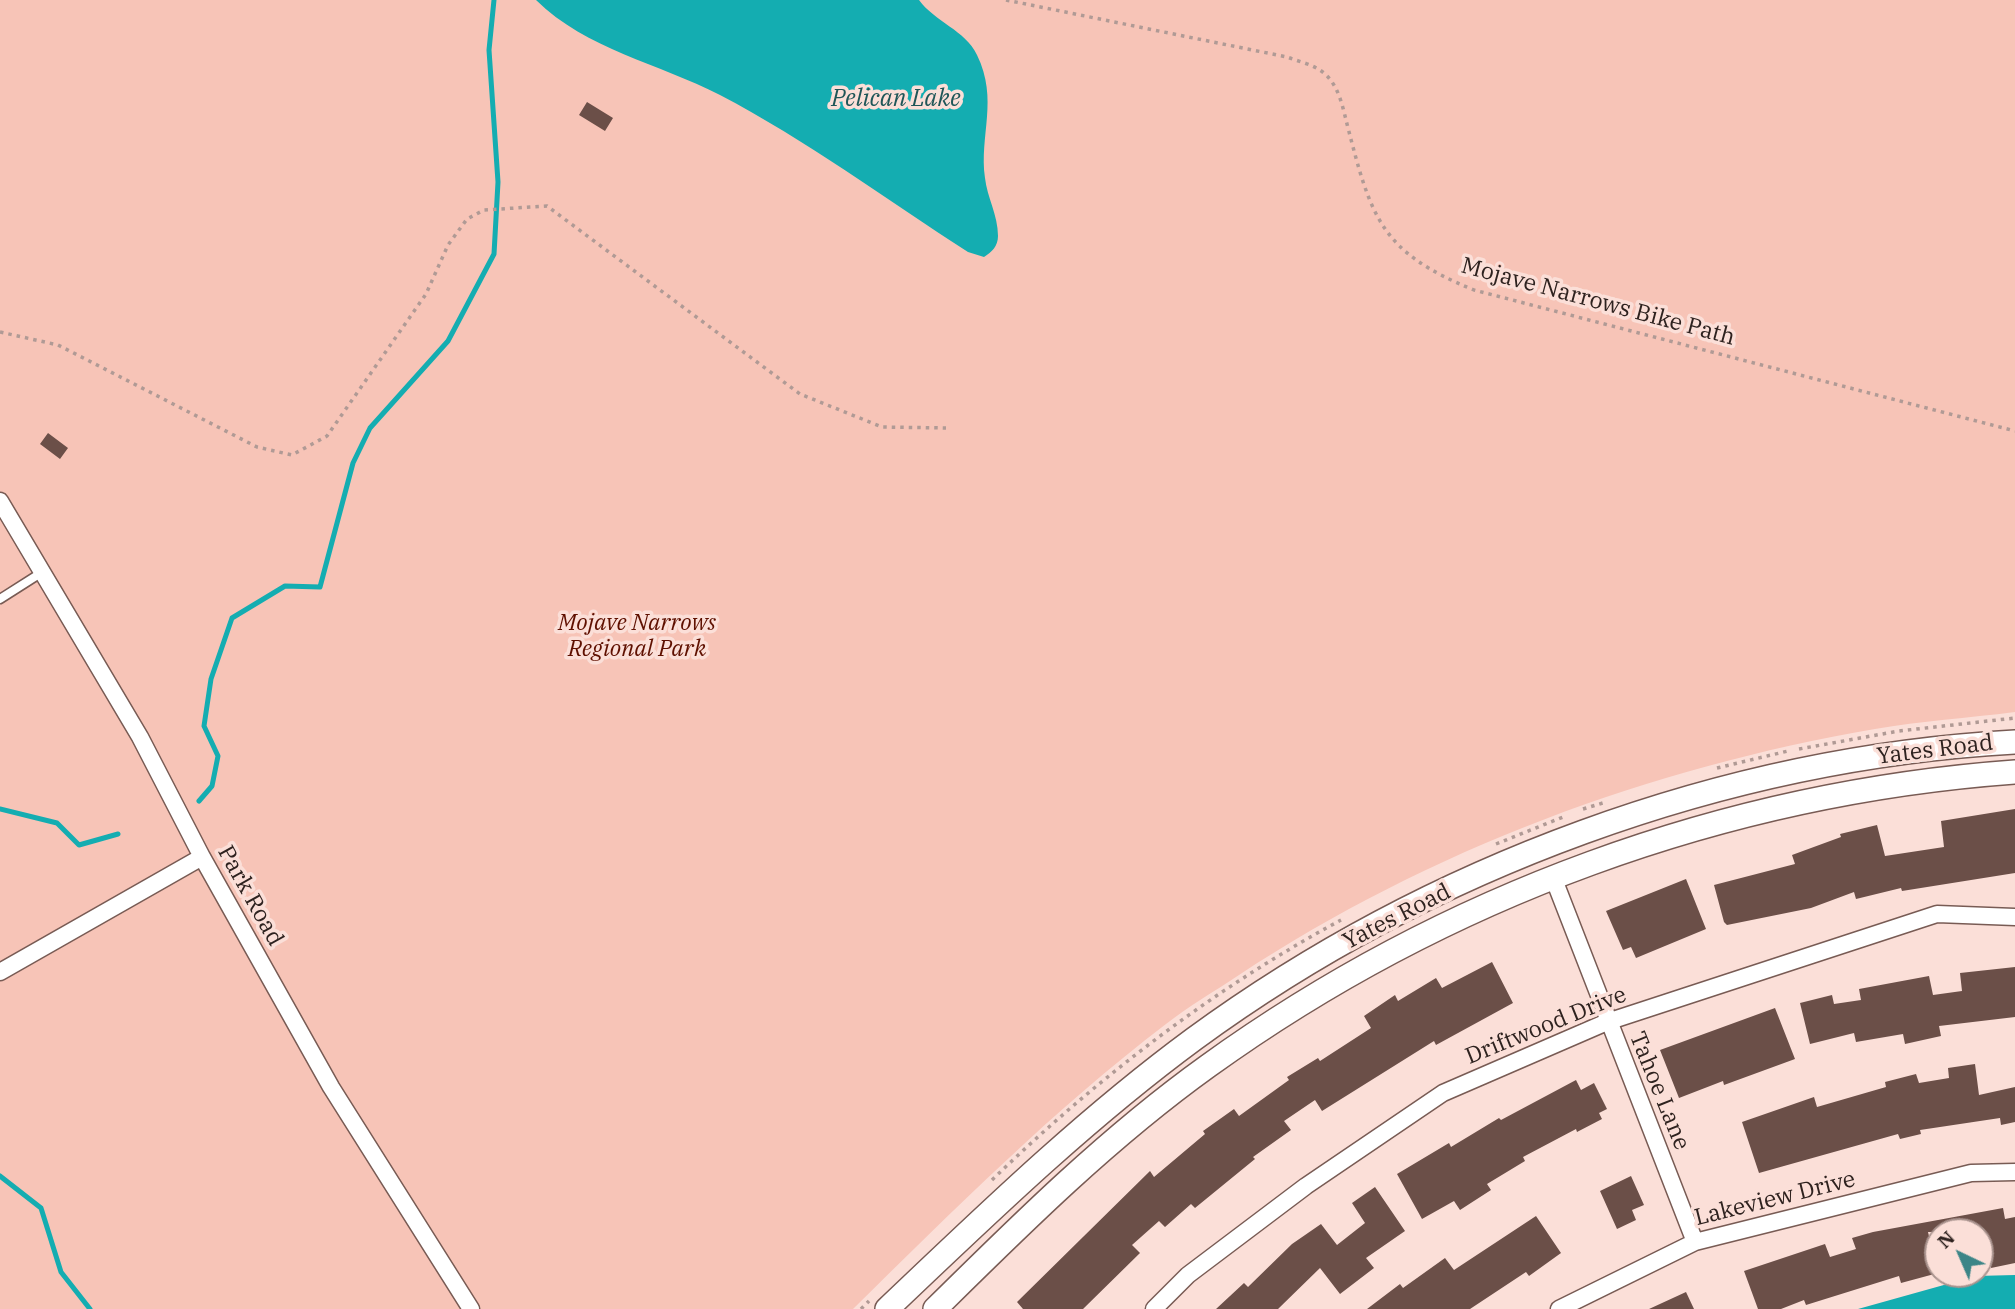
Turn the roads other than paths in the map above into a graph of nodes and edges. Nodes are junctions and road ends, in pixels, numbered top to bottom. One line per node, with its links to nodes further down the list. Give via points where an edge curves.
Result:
1 (0, 501): 2 (street, Park Road)
2 (44, 571): 3 (lane); 6 (street, Park Road, via 140,737)
3 (0, 599)
4 (2015, 742): 14 (main road, Yates Road, via 1872,757 1774,776 1635,816 1515,859 1430,899 1293,973 1184,1046 1075,1133)
5 (2015, 772): 7 (main road, Yates Road, via 1886,786 1788,804 1671,835)
6 (202, 858): 9 (street); 13 (street, Park Road, via 331,1087)
7 (1553, 877): 10 (street, Tahoe Lane); 15 (main road, Yates Road, via 1385,955 1228,1052 1088,1162)
8 (2015, 917): 10 (street, Driftwood Drive, via 1937,914)
9 (0, 972)
10 (1607, 1022): 12 (street, Tahoe Lane); 16 (street, Driftwood Drive, via 1443,1093 1306,1186 1188,1275)
11 (2015, 1172): 12 (street, Lakeview Drive, via 1971,1173)
12 (1695, 1242): 17 (street, Lakeview Drive)
13 (471, 1309)
14 (887, 1309)
15 (935, 1309)
16 (1154, 1309)
17 (1559, 1309)

